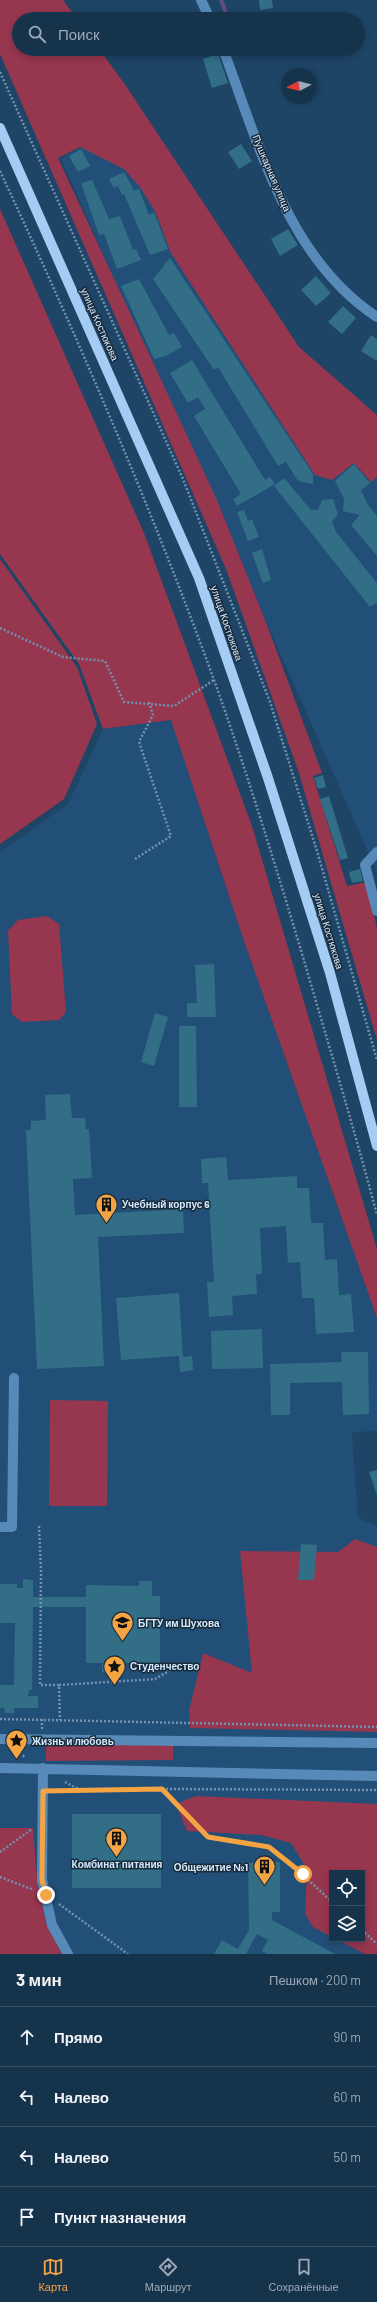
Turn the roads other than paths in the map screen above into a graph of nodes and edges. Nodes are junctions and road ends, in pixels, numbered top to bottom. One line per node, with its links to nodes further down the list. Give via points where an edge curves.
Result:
1 (201, 0): 2 (street)
2 (207, 12)
3 (226, 56): 5 (street, Пушкарная улица, via 281,202 313,257 356,303)
4 (0, 128): 8 (main road, улица Костюкова, via 199,578 268,778 327,966)
5 (377, 317)
6 (377, 852): 7 (street, via 365,865)
7 (377, 911)
8 (377, 1146)
9 (14, 1378): 10 (street, via 12,1527)
10 (0, 1527)
11 (0, 1739): 12 (street)
12 (377, 1743)
13 (0, 1768): 14 (street)
14 (43, 1768): 15 (street); 16 (street, via 42,1880 52,1925)
15 (377, 1776)
16 (68, 1954)

